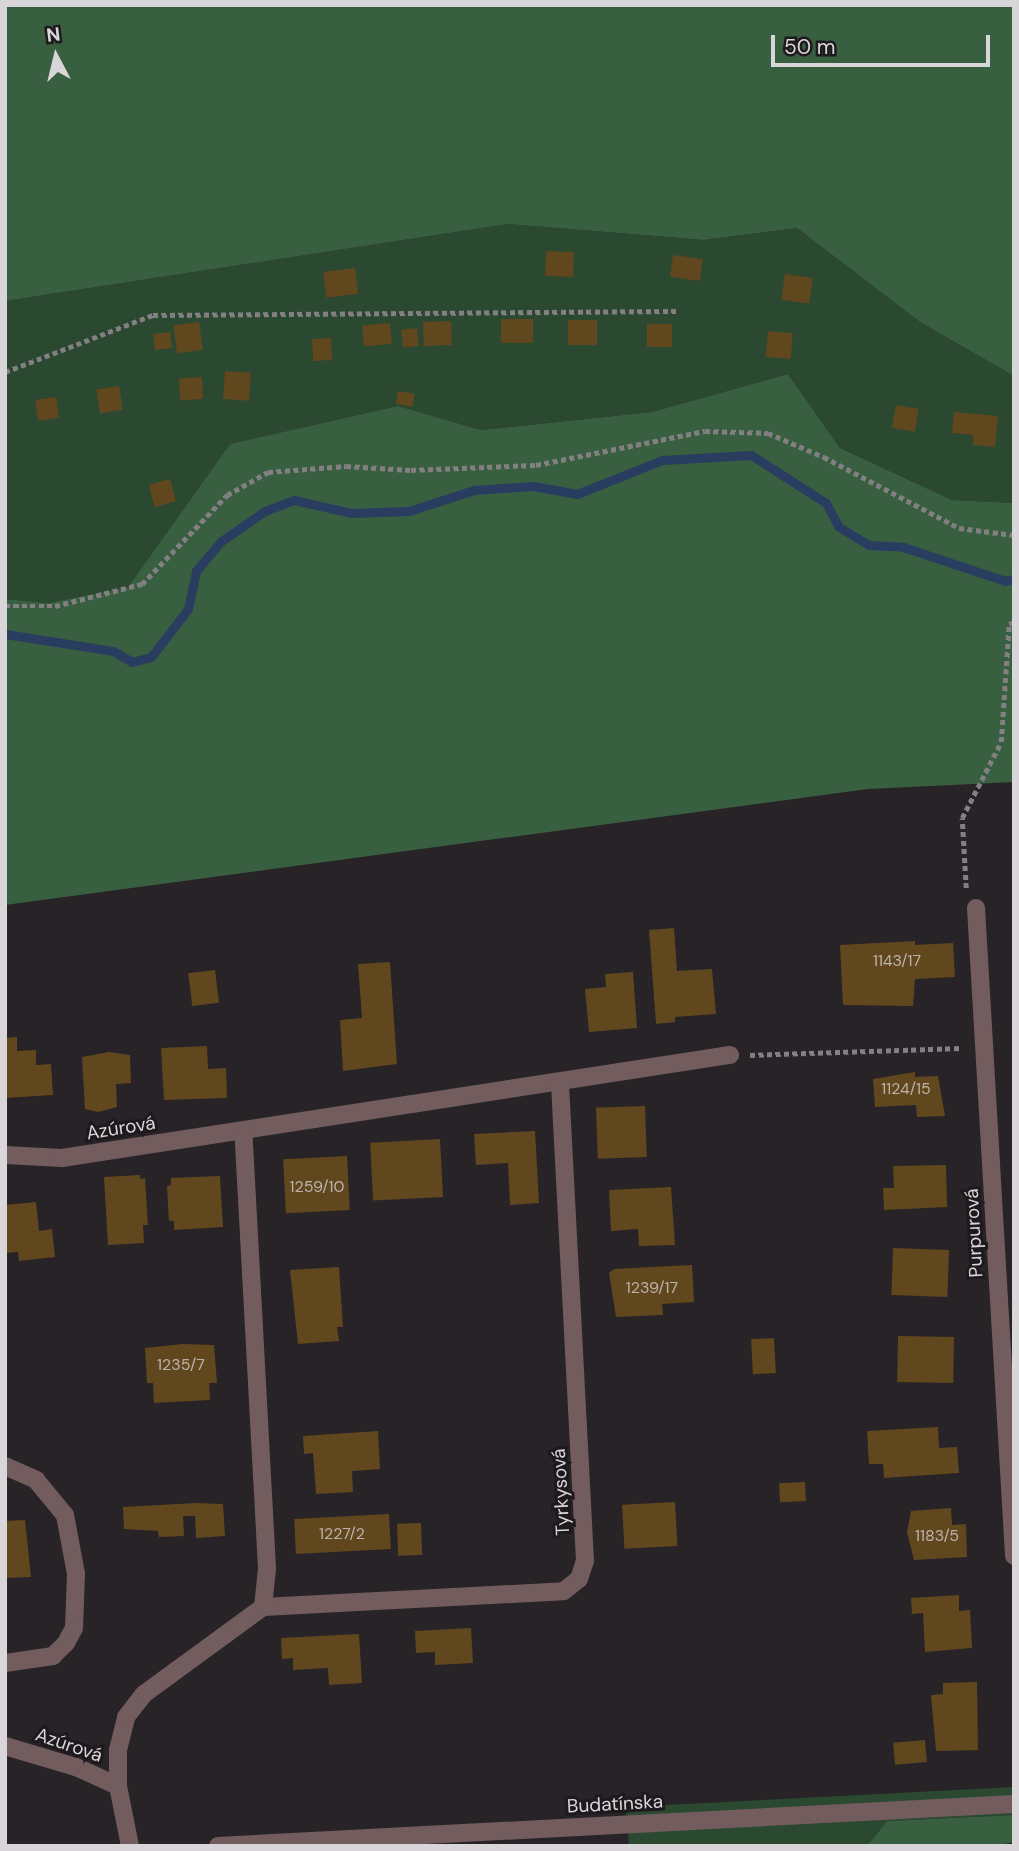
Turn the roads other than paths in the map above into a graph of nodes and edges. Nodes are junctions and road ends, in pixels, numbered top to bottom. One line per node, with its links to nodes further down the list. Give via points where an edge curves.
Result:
1 (976, 908): 7 (street, Purpurová)
2 (730, 1055): 3 (street)
3 (560, 1082): 4 (street); 8 (street, Tyrkysová, via 585,1561 579,1579 564,1591)
4 (243, 1131): 5 (street, Azúrová, via 62,1158); 8 (street, via 267,1568)
5 (5, 1155)
6 (5, 1465): 9 (street, via 36,1480 65,1515 76,1574 74,1629 66,1643 53,1656)
7 (1014, 1556)
8 (263, 1607): 11 (street, via 144,1694 125,1717 118,1750)
9 (5, 1663)
10 (5, 1746): 11 (street, Azúrová, via 76,1767)
11 (118, 1786): 14 (street)
12 (1014, 1804): 13 (street, Budatínska)
13 (332, 1842): 15 (street, Budatínska)
14 (131, 1846)
15 (218, 1846)

